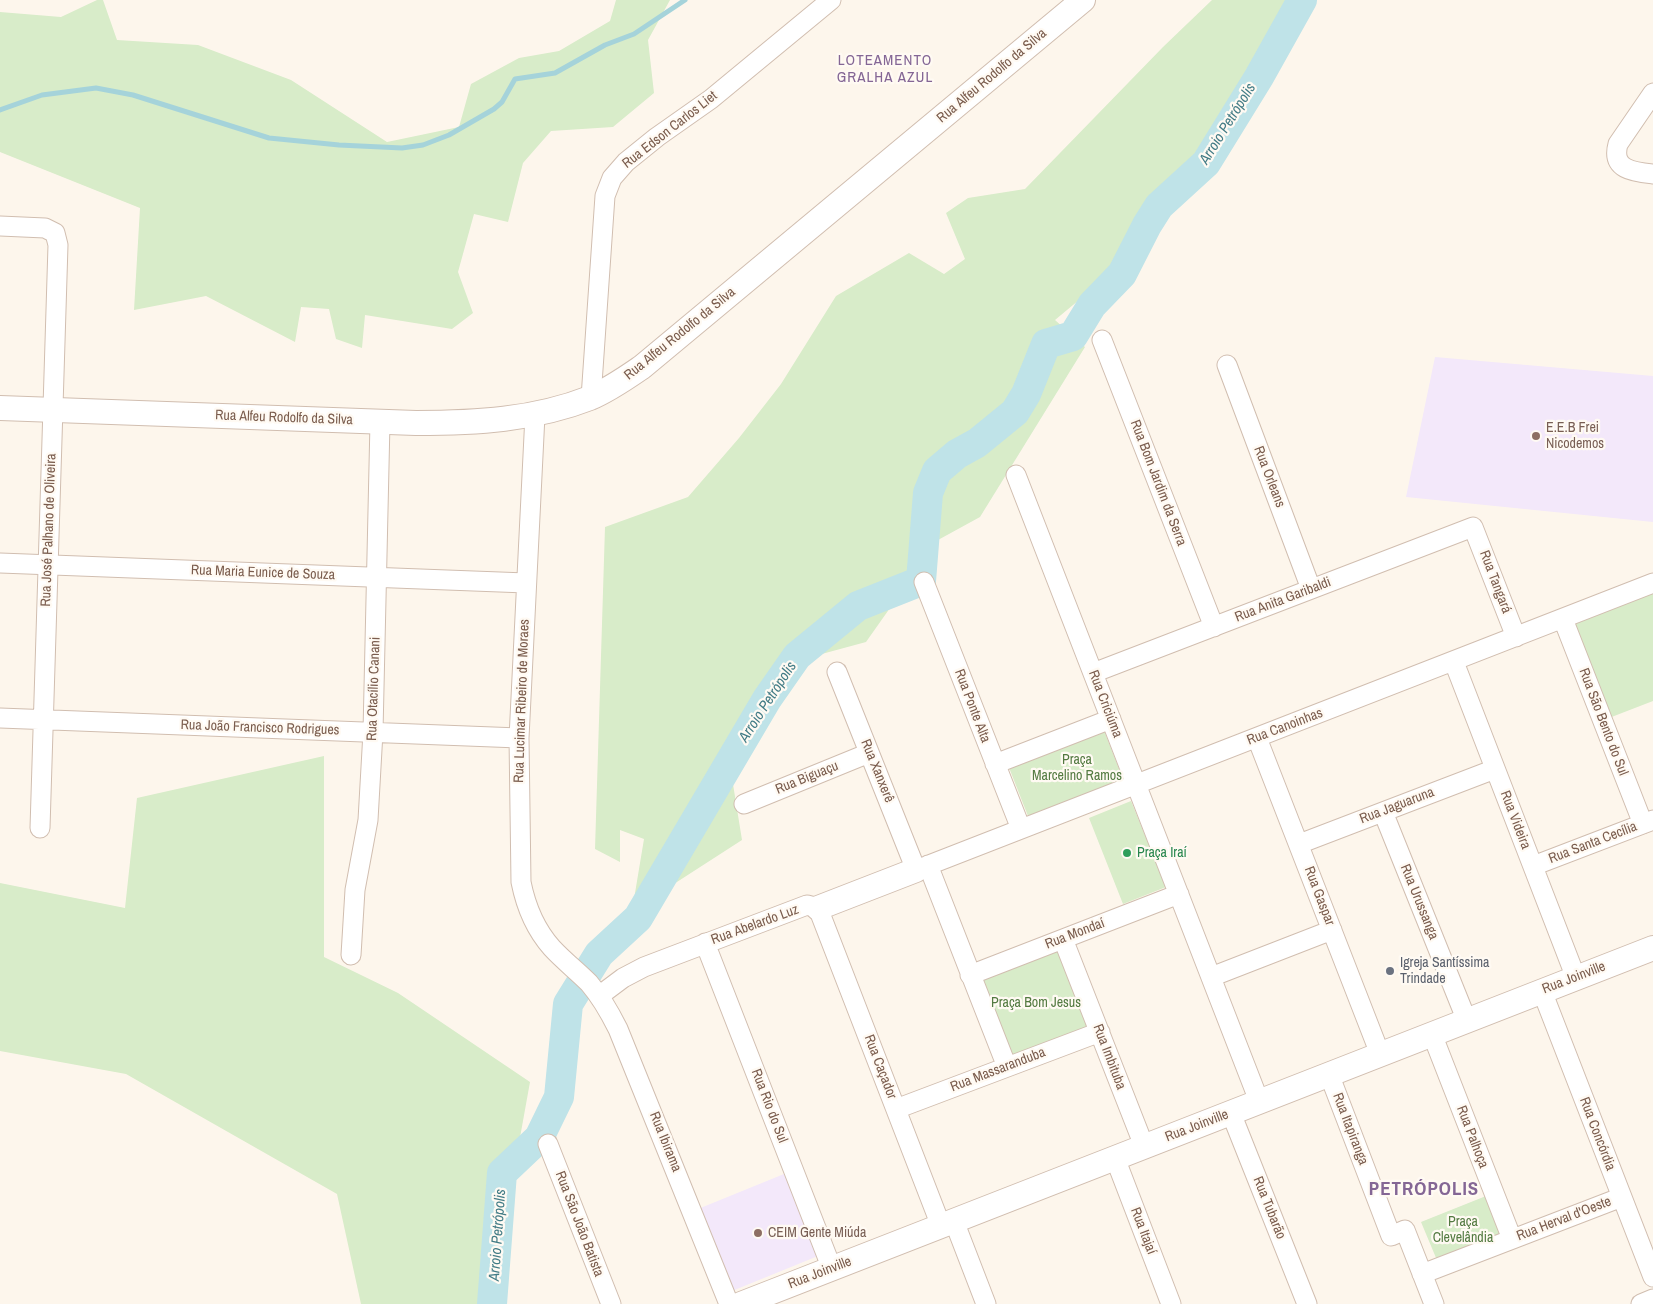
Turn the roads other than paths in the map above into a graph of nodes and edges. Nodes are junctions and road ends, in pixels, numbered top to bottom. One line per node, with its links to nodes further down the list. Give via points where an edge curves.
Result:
1 (831, 0): 8 (street, Rua Edson Carlos Liet, via 711,99 626,162 612,178 605,196)
2 (1083, 0): 8 (street, Rua Alfeu Rodolfo da Silva, via 642,367)
3 (1653, 93): 4 (street, via 1618,144 1616,152 1618,160 1632,172)
4 (1653, 174)
5 (0, 226): 10 (street, Rua José Palhano de Oliveira, via 45,228 55,233 58,245)
6 (1102, 340): 23 (street, Rua Bom Jardim da Serra)
7 (1227, 365): 21 (street, Rua Orleans)
8 (591, 398): 11 (street, Rua Alfeu Rodolfo da Silva)
9 (0, 408): 10 (street, Rua Alfeu Rodolfo da Silva)
10 (53, 410): 12 (street, Rua Alfeu Rodolfo da Silva); 16 (street, Rua José Palhano de Oliveira)
11 (535, 415): 12 (street, Rua Alfeu Rodolfo da Silva, via 456,423); 19 (street, Rua Lucimar Ribeiro de Moraes)
12 (380, 422): 17 (street, Rua Otacílio Canani)
13 (1016, 475): 27 (street, Rua Criciúma)
14 (1473, 527): 21 (street, Rua Anita Garibaldi); 24 (street, Rua Tangará)
15 (0, 563): 16 (street, Rua Maria Eunice de Souza)
16 (48, 564): 17 (street, Rua Maria Eunice de Souza); 30 (street, Rua José Palhano de Oliveira)
17 (378, 577): 19 (street, Rua Maria Eunice de Souza); 31 (street, Rua Otacílio Canani)
18 (924, 582): 35 (street, Rua Ponte Alta)
19 (526, 583): 32 (street, Rua Lucimar Ribeiro de Moraes)
20 (1653, 583): 22 (street, Rua Canoinhas)
21 (1311, 589): 23 (street, Rua Anita Garibaldi)
22 (1563, 619): 24 (street, Rua Canoinhas); 40 (street, Rua São Bento do Sul)
23 (1214, 627): 27 (street, Rua Anita Garibaldi)
24 (1516, 637): 25 (street, Rua Canoinhas)
25 (1454, 662): 33 (street, Rua Canoinhas); 36 (street, Rua Videira)
26 (837, 672): 34 (street, Rua Xanxerê)
27 (1093, 674): 29 (street, Rua Criciúma)
28 (0, 718): 30 (street, Rua João Francisco Rodrigues)
29 (1111, 719): 35 (street); 37 (street, Rua Criciúma)
30 (43, 720): 31 (street, Rua João Francisco Rodrigues); 41 (street, Rua José Palhano de Oliveira)
31 (373, 732): 32 (street, Rua João Francisco Rodrigues); 52 (street, Rua Otacílio Canani, via 368,820 355,890)
32 (519, 738): 56 (street, Rua Lucimar Ribeiro de Moraes, via 524,900 542,935)
33 (1257, 738): 37 (street, Rua Canoinhas); 43 (street, Rua Gaspar)
34 (869, 753): 38 (street, Rua Biguaçu); 45 (street, Rua Xanxerê)
35 (995, 764): 42 (street, Rua Ponte Alta)
36 (1495, 769): 39 (street, Rua Jaguaruna); 44 (street, Rua Videira)
37 (1136, 784): 42 (street, Rua Canoinhas); 46 (street, Rua Criciúma)
38 (744, 804)
39 (1383, 812): 43 (street, Rua Jaguaruna); 58 (street, Rua Urussanga)
40 (1648, 822): 44 (street, Rua Santa Cecília)
41 (40, 828)
42 (1020, 829): 45 (street, Rua Canoinhas)
43 (1299, 844): 48 (street, Rua Gaspar)
44 (1533, 866): 55 (street, Rua Videira)
45 (922, 868): 47 (street, Rua Abelardo Luz); 53 (street, Rua Xanxerê)
46 (1179, 894): 49 (street, Rua Mondaí); 54 (street, Rua Criciúma)
47 (818, 908): 50 (street, Rua Abelardo Luz, via 807,905); 65 (street, Rua Caçador)
48 (1332, 930): 54 (street); 61 (street, Rua Gaspar)
49 (1063, 939): 53 (street, Rua Mondaí); 59 (street, Rua Imbituba)
50 (705, 943): 56 (street, Rua Abelardo Luz); 73 (street, Rua Rio do Sul)
51 (1653, 948): 55 (street, Rua Joinville)
52 (351, 955)
53 (970, 975): 62 (street, Rua Xanxerê)
54 (1211, 977): 64 (street, Rua Criciúma)
55 (1576, 978): 57 (street, Rua Joinville)
56 (594, 990): 78 (street, Rua Ibirama, via 610,1012 628,1050)
57 (1542, 991): 58 (street, Rua Joinville); 70 (street, Rua Concórdia)
58 (1467, 1020): 60 (street, Rua Joinville)
59 (1100, 1032): 62 (street, Rua Massaranduba); 68 (street, Rua Imbituba)
60 (1432, 1034): 61 (street, Rua Joinville); 72 (street, Rua Palhoça)
61 (1380, 1054): 63 (street, Rua Joinville)
62 (1007, 1067): 65 (street, Rua Massaranduba)
63 (1329, 1074): 64 (street, Rua Joinville); 74 (street, Rua Itapiranga, via 1392,1236 1406,1230)
64 (1259, 1102): 66 (street, Rua Joinville)
65 (896, 1109): 71 (street, Rua Caçador)
66 (1231, 1113): 68 (street, Rua Joinville); 82 (street, Rua Tubarão)
67 (548, 1144): 77 (street, Rua São João Batista)
68 (1144, 1146): 69 (street, Rua Joinville)
69 (1115, 1158): 71 (street, Rua Joinville); 81 (street, Rua Itajaí)
70 (1622, 1197): 72 (street, Rua Herval d'Oeste); 75 (street, Rua Concórdia)
71 (947, 1224): 73 (street, Rua Joinville); 80 (street, Rua Caçador)
72 (1512, 1239): 74 (street, Rua Herval d'Oeste)
73 (832, 1269): 79 (street, Rua Joinville)
74 (1422, 1274): 83 (street, Rua Itapiranga)
75 (1653, 1277)
76 (1653, 1299): 84 (street)
77 (611, 1304)
78 (729, 1304)
79 (741, 1304)
80 (986, 1304)
81 (1172, 1304)
82 (1307, 1304)
83 (1434, 1304)
84 (1641, 1304)

